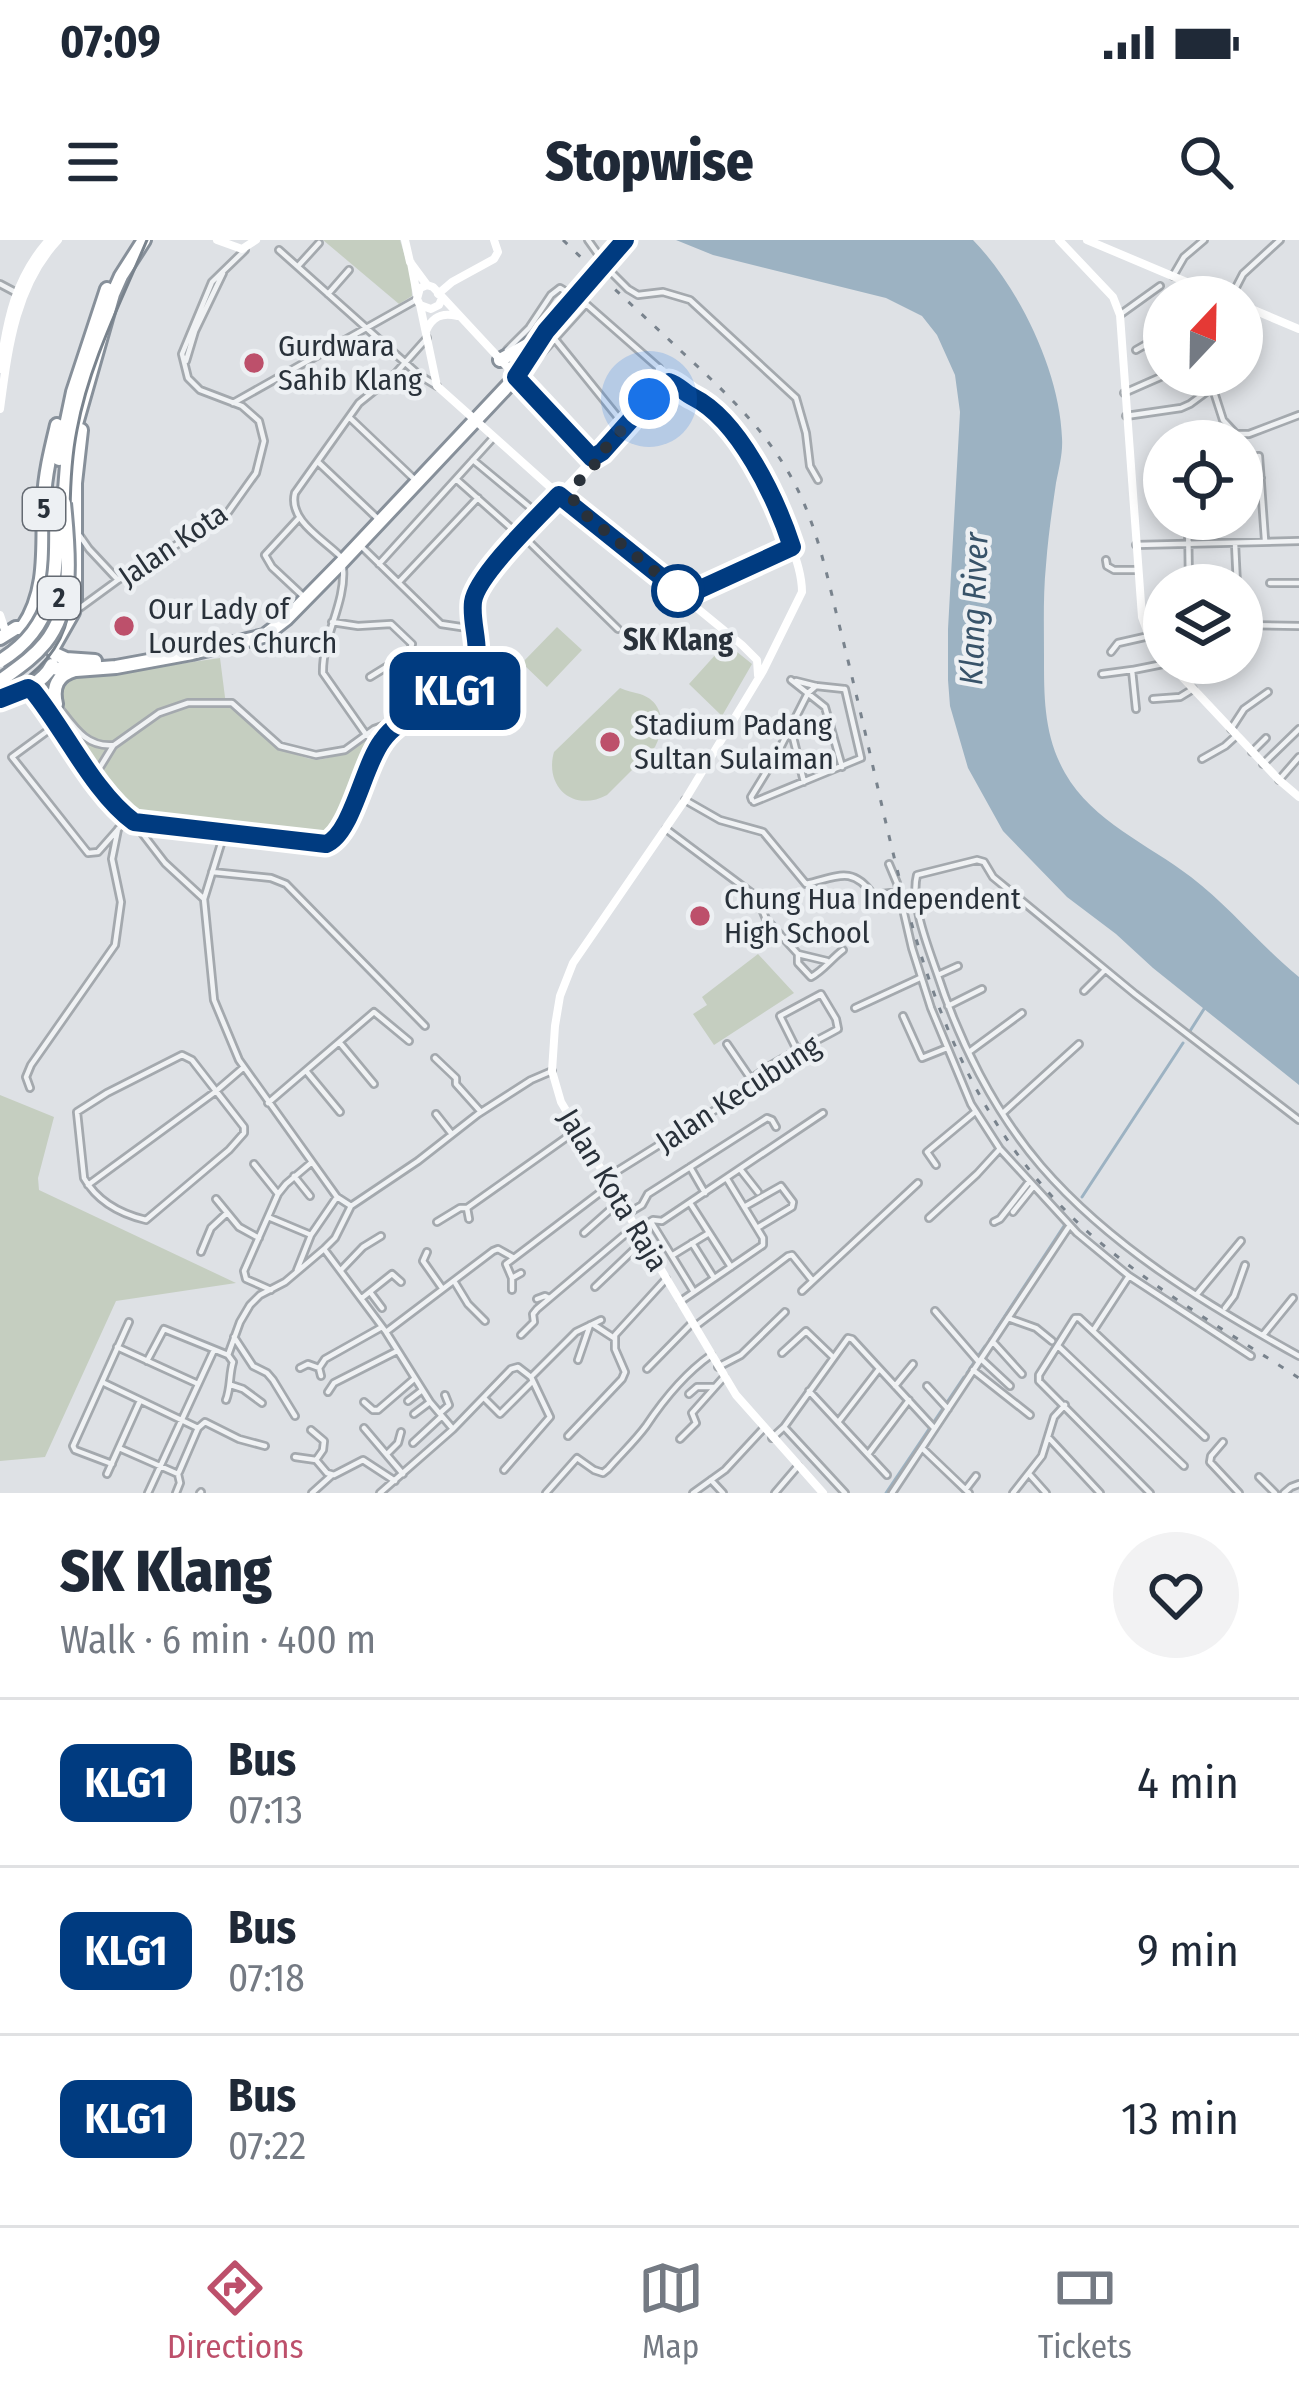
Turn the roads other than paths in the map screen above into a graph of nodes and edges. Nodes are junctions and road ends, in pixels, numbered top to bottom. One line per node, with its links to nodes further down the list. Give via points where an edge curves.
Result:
1 (53, 240): 28 (main road, via 28,267)
2 (133, 240): 53 (highway, 2, via 100,307)
3 (143, 240): 53 (highway, 2, via 113,294)
4 (405, 240): 20 (main road)
5 (494, 240): 27 (main road, via 494,259)
6 (588, 240): 69 (street, via 628,289 690,300 796,398)
7 (616, 240): 38 (highway, bridge)
8 (625, 240): 38 (highway, bridge)
9 (1076, 240): 17 (main road)
10 (1088, 240): 19 (main road)
11 (1125, 240): 19 (street)
12 (1204, 240): 24 (street)
13 (1280, 240): 25 (street)
14 (255, 241): 15 (main road, via 242,249); 23 (street, Jalan Kota)
15 (221, 242): 23 (street, via 233,253)
16 (319, 243): 21 (street)
17 (1062, 244): 34 (main road)
18 (278, 250): 21 (street)
19 (1118, 252): 24 (main road)
20 (410, 262): 27 (main road); 31 (main road)
21 (298, 267): 29 (street)
22 (349, 270): 29 (street)
23 (225, 271): 55 (street, Jalan Kota, via 212,282 182,354 200,390)
24 (1173, 276)
25 (1242, 276)
26 (0, 284): 28 (street)
27 (435, 291): 31 (main road, via 420,288); 31 (main road, via 435,308); 35 (main road)
28 (19, 294): 40 (main road)
29 (328, 294): 36 (street)
30 (1143, 298): 34 (street)
31 (418, 300): 36 (street); 39 (main road)
32 (586, 304): 38 (street); 44 (street, via 560,288); 47 (street)
33 (1263, 314): 37 (main road)
34 (1120, 315): 54 (main road)
35 (461, 318): 39 (main road, via 442,314); 44 (main road)
36 (366, 328): 45 (street); 55 (street)
37 (1299, 329)
38 (547, 332): 42 (highway); 48 (highway); 61 (street)
39 (426, 335): 45 (street); 51 (main road)
40 (5, 344): 46 (main road); 56 (main road)
41 (1143, 346): 43 (street)
42 (534, 350): 44 (highway); 48 (highway)
43 (1136, 350)
44 (499, 359): 48 (main road)
45 (406, 363): 51 (street); 59 (street)
46 (0, 369)
47 (660, 369): 49 (main road, Jalan Kota Raja); 52 (main road)
48 (514, 375): 60 (highway); 64 (main road)
49 (677, 384): 52 (main road); 86 (main road, Jalan Kota Raja, via 746,452)
50 (1143, 385): 54 (street)
51 (437, 386): 60 (main road)
52 (660, 387): 61 (main road)
53 (79, 393): 72 (highway, 2); 106 (highway, 5, via 59,413 44,493 43,568)
54 (1124, 393): 58 (main road)
55 (232, 403): 93 (street, Jalan Kota, via 263,430 248,487 226,515)
56 (0, 410)
57 (1299, 415): 58 (street, via 1235,434 1209,390 1180,408)
58 (1126, 416): 85 (main road)
59 (350, 418): 66 (street); 67 (street)
60 (472, 419): 62 (main road); 67 (highway); 83 (highway)
61 (625, 426): 63 (main road)
62 (493, 437): 65 (street); 70 (main road)
63 (602, 452): 64 (main road); 73 (main road, via 572,490)
64 (592, 458): 70 (main road)
65 (473, 460): 68 (street); 75 (street)
66 (318, 462): 76 (street); 77 (street, via 293,500)
67 (412, 478): 76 (highway)
68 (456, 478): 71 (street); 89 (street)
69 (818, 479)
70 (559, 495): 73 (main road); 75 (street)
71 (478, 498): 78 (street); 94 (street)
72 (65, 505): 93 (street, via 81,540); 99 (highway, 5); 115 (highway, 2, bridge, via 54,612 26,653); 122 (highway, 5, bridge, via 61,615 44,644)
73 (576, 507): 98 (main road)
74 (1263, 510): 81 (street)
75 (540, 516): 78 (street)
76 (376, 517): 87 (highway)
77 (299, 518): 87 (street); 97 (street, via 265,555)
78 (521, 536): 107 (street, via 475,593); 108 (street)
79 (1188, 540): 84 (street)
80 (1299, 541): 81 (street)
81 (1265, 542): 82 (street)
82 (1235, 543): 84 (street); 91 (street)
83 (359, 544): 87 (highway); 89 (street)
84 (1188, 544): 85 (street); 90 (street)
85 (1136, 545): 92 (main road)
86 (792, 547): 98 (street); 113 (main road, Jalan Kota Raja, via 802,592)
87 (340, 559): 97 (highway); 102 (street, via 344,579)
88 (1106, 560): 92 (street, via 1114,570)
89 (379, 564): 94 (street)
90 (1188, 564)
91 (1236, 564)
92 (1138, 570): 101 (main road)
93 (118, 580): 99 (street, Jalan Kota)
94 (399, 583): 107 (street, via 441,624)
95 (1270, 583): 96 (street)
96 (1299, 583)
97 (303, 596): 116 (highway, via 256,632)
98 (685, 596): 111 (main road)
99 (73, 612): 104 (highway, 5)
100 (0, 615): 109 (main road)
101 (1143, 620)
102 (332, 622): 120 (street, via 386,622 412,644); 139 (street, via 323,673)
103 (1263, 625): 105 (street)
104 (65, 626): 114 (highway, 5); 116 (highway)
105 (1299, 626)
106 (23, 627): 109 (highway); 114 (highway, via 33,629)
107 (474, 629): 133 (street, via 478,653 470,674)
108 (618, 629)
109 (3, 636)
110 (1143, 638): 112 (street)
111 (742, 645): 113 (main road); 121 (main road, via 757,659)
112 (1112, 652)
113 (773, 653): 121 (main road, Jalan Kota Raja)
114 (52, 661): 116 (highway); 125 (highway, 5); 131 (street, via 45,684)
115 (0, 665)
116 (73, 665): 131 (highway, via 55,685)
117 (1143, 667): 118 (street)
118 (1132, 670): 119 (street); 132 (street)
119 (1102, 674)
120 (370, 677)
121 (758, 677): 152 (main road, Jalan Kota Raja)
122 (0, 681)
123 (1188, 684): 126 (main road)
124 (816, 686): 128 (street); 128 (street, via 790,680); 147 (street, via 847,688 862,756)
125 (28, 688): 129 (highway, 5); 134 (street)
126 (1193, 689): 130 (street); 138 (main road)
127 (1268, 692): 138 (street, via 1235,718)
128 (808, 694): 136 (street); 147 (street, via 825,707)
129 (0, 699)
130 (1153, 699)
131 (56, 704): 142 (street, via 84,738)
132 (1136, 709)
133 (411, 717): 135 (street); 141 (street)
134 (57, 724): 148 (street); 154 (street, via 12,757 88,853)
135 (377, 727): 139 (street); 141 (street)
136 (791, 728): 150 (street); 150 (street, via 751,796 754,802)
137 (1299, 729): 146 (street)
138 (1233, 732): 143 (main road); 145 (street)
139 (365, 733): 141 (street); 142 (street, via 345,749 316,755 280,746 232,703 188,704 159,712)
140 (1266, 738): 143 (street)
141 (383, 739): 156 (street, via 333,842)
142 (114, 745): 148 (street)
143 (1252, 752): 146 (main road)
144 (1299, 757): 149 (street)
145 (1202, 759)
146 (1263, 764): 149 (main road)
147 (842, 767): 150 (street)
148 (94, 777): 153 (street)
149 (1279, 780): 151 (main road)
150 (804, 782)
151 (1299, 797)
152 (685, 800): 155 (main road, Jalan Kota Raja); 159 (street, via 763,832 806,884 842,874 873,895)
153 (131, 820): 154 (street); 156 (street); 160 (street)
154 (118, 829): 190 (street, via 116,945 31,1065)
155 (666, 830): 162 (street, via 757,897); 187 (main road, Jalan Kota Raja, via 574,963 560,996)
156 (225, 831): 158 (street)
157 (889, 864): 159 (street)
158 (212, 872): 160 (street); 176 (street, via 286,884)
159 (898, 892): 169 (street)
160 (204, 899): 185 (street, via 214,1000)
161 (810, 929): 162 (street)
162 (790, 943): 164 (street)
163 (843, 950): 165 (street)
164 (798, 954): 165 (street); 165 (street, via 811,977)
165 (827, 962)
166 (958, 966): 168 (street)
167 (1106, 970): 168 (street, via 977,860 917,875); 171 (street); 199 (street)
168 (938, 975): 172 (street)
169 (921, 977): 173 (street); 181 (street)
170 (982, 989): 172 (street)
171 (1084, 991)
172 (948, 1006): 183 (street)
173 (855, 1008)
174 (1022, 1012): 183 (street)
175 (903, 1016): 181 (street, via 922,1058)
176 (425, 1026)
177 (409, 1041): 178 (street, via 374,1012)
178 (340, 1042): 186 (street); 189 (street)
179 (727, 1044): 188 (street)
180 (1079, 1044): 196 (street)
181 (947, 1048): 195 (street)
182 (798, 1052): 182 (street, Jalan Kecubung, via 839,1027 818,994 780,1016); 188 (street, Jalan Kecubung)
183 (969, 1052): 196 (street)
184 (435, 1058): 194 (street)
185 (244, 1067): 191 (street); 192 (street)
186 (307, 1072): 192 (street); 193 (street)
187 (552, 1072): 194 (street); 201 (main road, Jalan Kota Raja)
188 (752, 1079): 211 (street, Jalan Kecubung)
189 (374, 1084)
190 (30, 1088)
191 (215, 1092): 213 (street); 213 (street, via 182,1055 80,1109); 213 (street, via 244,1132 146,1220)
192 (268, 1103): 204 (street)
193 (340, 1112)
194 (481, 1112): 202 (street)
195 (975, 1112): 203 (street); 206 (street, via 927,1152)
196 (1004, 1112): 269 (street, via 1081,1206)
197 (823, 1113): 208 (street)
198 (436, 1114): 202 (street)
199 (1299, 1120)
200 (776, 1126): 207 (street, via 767,1118)
201 (578, 1130): 211 (main road, Jalan Kota Raja); 224 (street)
202 (452, 1134): 223 (street)
203 (1000, 1149): 214 (street); 230 (street)
204 (312, 1162): 209 (street); 219 (street)
205 (254, 1164): 216 (street)
206 (936, 1166)
207 (690, 1167): 217 (street); 228 (street)
208 (740, 1169): 210 (street); 215 (street)
209 (294, 1176): 216 (street); 218 (street)
210 (727, 1179): 217 (street); 225 (street)
211 (608, 1182): 221 (main road, Jalan Kota Raja); 250 (street, Jalan Kecubung)
212 (918, 1183): 260 (street)
213 (88, 1185)
214 (1031, 1185): 227 (street); 234 (street); 235 (street)
215 (758, 1192)
216 (278, 1194): 229 (street)
217 (705, 1194): 222 (street)
218 (310, 1196)
219 (338, 1196): 223 (street); 240 (street)
220 (216, 1199): 226 (street)
221 (620, 1201): 228 (main road, Jalan Kota Raja); 238 (street)
222 (690, 1203): 232 (street); 239 (street)
223 (351, 1206): 246 (street)
224 (467, 1208): 231 (street); 233 (street)
225 (744, 1208): 237 (street); 237 (street, via 781,1186 793,1202)
226 (227, 1213): 242 (street); 247 (street)
227 (1012, 1213)
228 (627, 1214): 236 (main road, Jalan Kota Raja)
229 (268, 1217): 240 (street); 242 (street)
230 (929, 1218)
231 (470, 1220)
232 (652, 1220): 236 (street); 249 (street)
233 (437, 1222)
234 (994, 1222)
235 (1069, 1226): 256 (street); 279 (street)
236 (636, 1228): 243 (main road, Jalan Kota Raja); 271 (street)
237 (757, 1228): 253 (street, via 763,1245)
238 (584, 1233)
239 (709, 1233): 245 (street); 253 (street)
240 (311, 1235): 254 (street)
241 (381, 1235): 252 (street)
242 (259, 1238): 265 (street, via 244,1276)
243 (643, 1240): 259 (main road, Jalan Kota Raja); 263 (street)
244 (1241, 1241): 269 (street)
245 (692, 1243): 249 (street); 258 (street)
246 (324, 1249): 252 (street); 254 (street)
247 (201, 1252)
248 (428, 1252): 264 (street, via 423,1261)
249 (672, 1256): 268 (street)
250 (514, 1258): 257 (street, via 505,1266); 261 (street, Jalan Kecubung, via 498,1249)
251 (1245, 1265): 276 (street)
252 (341, 1267): 270 (street)
253 (730, 1267): 258 (street)
254 (296, 1272): 265 (street)
255 (521, 1273): 257 (street)
256 (1129, 1276): 286 (street); 299 (street)
257 (512, 1278): 266 (street)
258 (714, 1278): 268 (street)
259 (666, 1279): 274 (main road, Jalan Kota Raja); 290 (street)
260 (812, 1280): 267 (street); 284 (street, via 788,1256)
261 (454, 1281): 264 (street); 281 (street)
262 (400, 1282): 270 (street, via 392,1274)
263 (596, 1287)
264 (442, 1288): 285 (street)
265 (271, 1290): 289 (street, via 250,1305)
266 (512, 1290)
267 (802, 1291)
268 (694, 1292): 274 (street)
269 (1197, 1294): 276 (street)
270 (366, 1295): 275 (street); 285 (street)
271 (549, 1298): 273 (street); 287 (street)
272 (1293, 1298): 288 (street)
273 (537, 1299)
274 (680, 1302): 284 (main road, Jalan Kota Raja)
275 (382, 1308)
276 (1223, 1310): 288 (street)
277 (935, 1311): 303 (street)
278 (785, 1312): 310 (street)
279 (1008, 1318): 291 (street); 292 (street)
280 (602, 1319): 283 (street)
281 (485, 1321)
282 (129, 1322): 293 (street)
283 (591, 1324): 290 (street); 302 (street); 313 (street)
284 (693, 1325): 298 (main road, Jalan Kota Raja); 307 (street)
285 (384, 1329): 295 (street); 306 (street, via 325,1359 320,1372)
286 (1094, 1331): 292 (street, via 1075,1318); 352 (street)
287 (520, 1335)
288 (1263, 1335): 300 (street)
289 (234, 1337): 297 (street); 339 (street)
290 (614, 1338): 350 (street, via 625,1376)
291 (993, 1341): 303 (street); 311 (street)
292 (1055, 1344): 334 (street, via 1039,1381); 367 (street)
293 (117, 1347): 304 (street); 314 (street)
294 (214, 1350): 297 (street); 304 (street, via 164,1329); 315 (street)
295 (397, 1351): 312 (street); 323 (street)
296 (782, 1353): 301 (street, via 806,1331)
297 (228, 1355): 316 (street)
298 (711, 1355): 310 (main road, Jalan Kota Raja); 386 (street, via 608,1469 598,1472 577,1458)
299 (1251, 1356)
300 (1299, 1356)
301 (833, 1357): 308 (street, via 852,1339); 322 (street)
302 (578, 1360)
303 (980, 1360): 309 (street); 319 (street)
304 (147, 1361): 315 (street)
305 (914, 1364): 317 (street)
306 (300, 1368)
307 (647, 1369)
308 (879, 1369): 317 (street); 341 (street)
309 (974, 1370): 335 (street); 338 (street)
310 (721, 1372): 320 (street); 347 (main road, Jalan Kota Raja)
311 (1022, 1374)
312 (414, 1379): 321 (street); 331 (street, via 378,1410)
313 (532, 1379): 326 (street, via 513,1367); 326 (street, via 499,1414); 368 (street, via 550,1418)
314 (102, 1382): 327 (street); 364 (street, via 74,1446)
315 (198, 1384): 340 (street)
316 (229, 1385): 328 (street); 333 (street)
317 (895, 1386): 329 (street)
318 (927, 1386): 335 (street)
319 (1010, 1386)
320 (715, 1387): 324 (street); 353 (street)
321 (422, 1390): 330 (street); 332 (street)
322 (809, 1391): 341 (street); 343 (street)
323 (328, 1392)
324 (688, 1394)
325 (445, 1395): 337 (street)
326 (484, 1398): 346 (street)
327 (140, 1400): 340 (street); 358 (street)
328 (226, 1400)
329 (909, 1400): 342 (street); 361 (street)
330 (408, 1401)
331 (364, 1402)
332 (430, 1402): 336 (street); 337 (street)
333 (262, 1403)
334 (1065, 1405): 351 (street); 396 (street)
335 (946, 1407): 342 (street)
336 (414, 1414)
337 (441, 1414): 346 (street); 356 (street)
338 (1030, 1415)
339 (296, 1416)
340 (181, 1420): 344 (street); 365 (street)
341 (839, 1421): 361 (street)
342 (933, 1426): 359 (street)
343 (784, 1427): 354 (street); 391 (street)
344 (198, 1428): 357 (street, via 205,1422); 370 (street)
345 (364, 1428): 360 (street)
346 (453, 1429): 371 (street)
347 (764, 1429): 354 (main road, Jalan Kota Raja); 378 (street)
348 (311, 1430): 363 (street, via 325,1444)
349 (400, 1432): 360 (street)
350 (568, 1436)
351 (1048, 1437): 373 (street); 395 (street)
352 (1205, 1437)
353 (680, 1438)
354 (772, 1438): 366 (main road, Jalan Kota Raja)
355 (1223, 1442): 397 (street, via 1210,1462)
356 (413, 1443)
357 (266, 1446)
358 (119, 1448): 364 (street); 365 (street)
359 (922, 1448): 380 (street); 381 (street)
360 (387, 1454): 371 (street)
361 (868, 1454): 372 (street)
362 (296, 1457): 363 (street)
363 (316, 1460): 374 (street)
364 (112, 1464): 369 (street)
365 (160, 1465): 370 (street); 382 (street)
366 (798, 1466): 389 (street); 390 (main road, Jalan Kota Raja)
367 (1184, 1466)
368 (504, 1470)
369 (107, 1474)
370 (178, 1474): 383 (street)
371 (403, 1474): 377 (street)
372 (887, 1474)
373 (1029, 1474): 393 (street); 394 (street)
374 (332, 1475): 377 (street, via 363,1460); 384 (street)
375 (976, 1476): 381 (street)
376 (1259, 1477): 398 (street)
377 (395, 1480): 385 (street)
378 (711, 1480): 387 (street); 388 (street)
379 (1299, 1484): 399 (street)
380 (894, 1490): 392 (street)
381 (968, 1491)
382 (148, 1493)
383 (176, 1493)
384 (312, 1493)
385 (380, 1493)
386 (546, 1493)
387 (693, 1493)
388 (723, 1493)
389 (775, 1493)
390 (823, 1493)
391 (845, 1493)
392 (903, 1493)
393 (1013, 1493)
394 (1046, 1493)
395 (1100, 1493)
396 (1150, 1493)
397 (1239, 1493)
398 (1274, 1493)
399 (1284, 1493)

